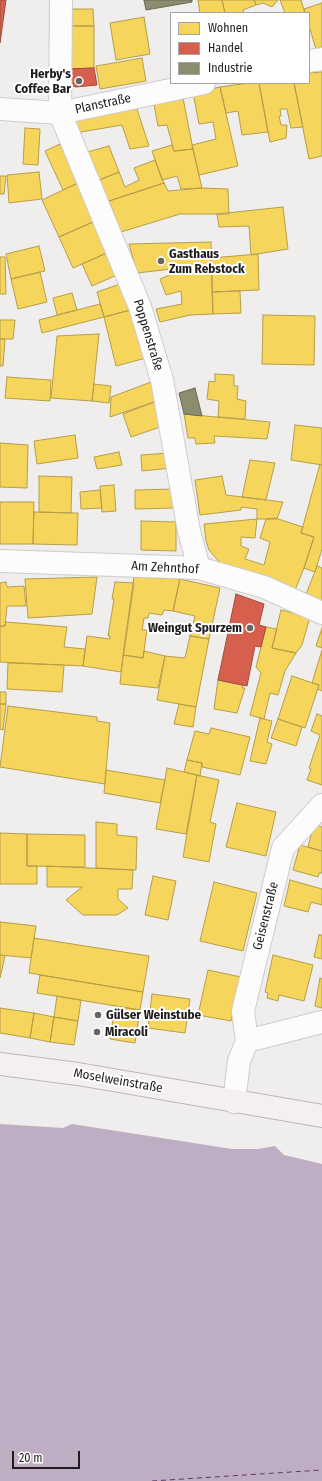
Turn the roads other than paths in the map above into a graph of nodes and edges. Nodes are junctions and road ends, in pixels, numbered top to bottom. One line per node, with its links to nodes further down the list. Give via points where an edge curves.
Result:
1 (61, 0): 6 (street)
2 (322, 59): 3 (street)
3 (310, 61)
4 (199, 84): 6 (street, Planstraße)
5 (0, 109): 6 (street, Planstraße)
6 (60, 113): 8 (street, Poppenstraße, via 140,307 162,380 189,531)
7 (0, 561): 8 (street, Am Zehnthof)
8 (199, 568): 9 (street, Am Zehnthof, via 264,587)
9 (322, 613)
10 (322, 806): 12 (street, Geisenstraße, via 283,848 243,1011)
11 (322, 1022): 12 (street)
12 (247, 1041): 14 (street, via 239,1061)
13 (0, 1064): 14 (main road, Moselweinstraße, via 78,1074)
14 (234, 1102): 15 (main road, Moselweinstraße)
15 (322, 1116)

